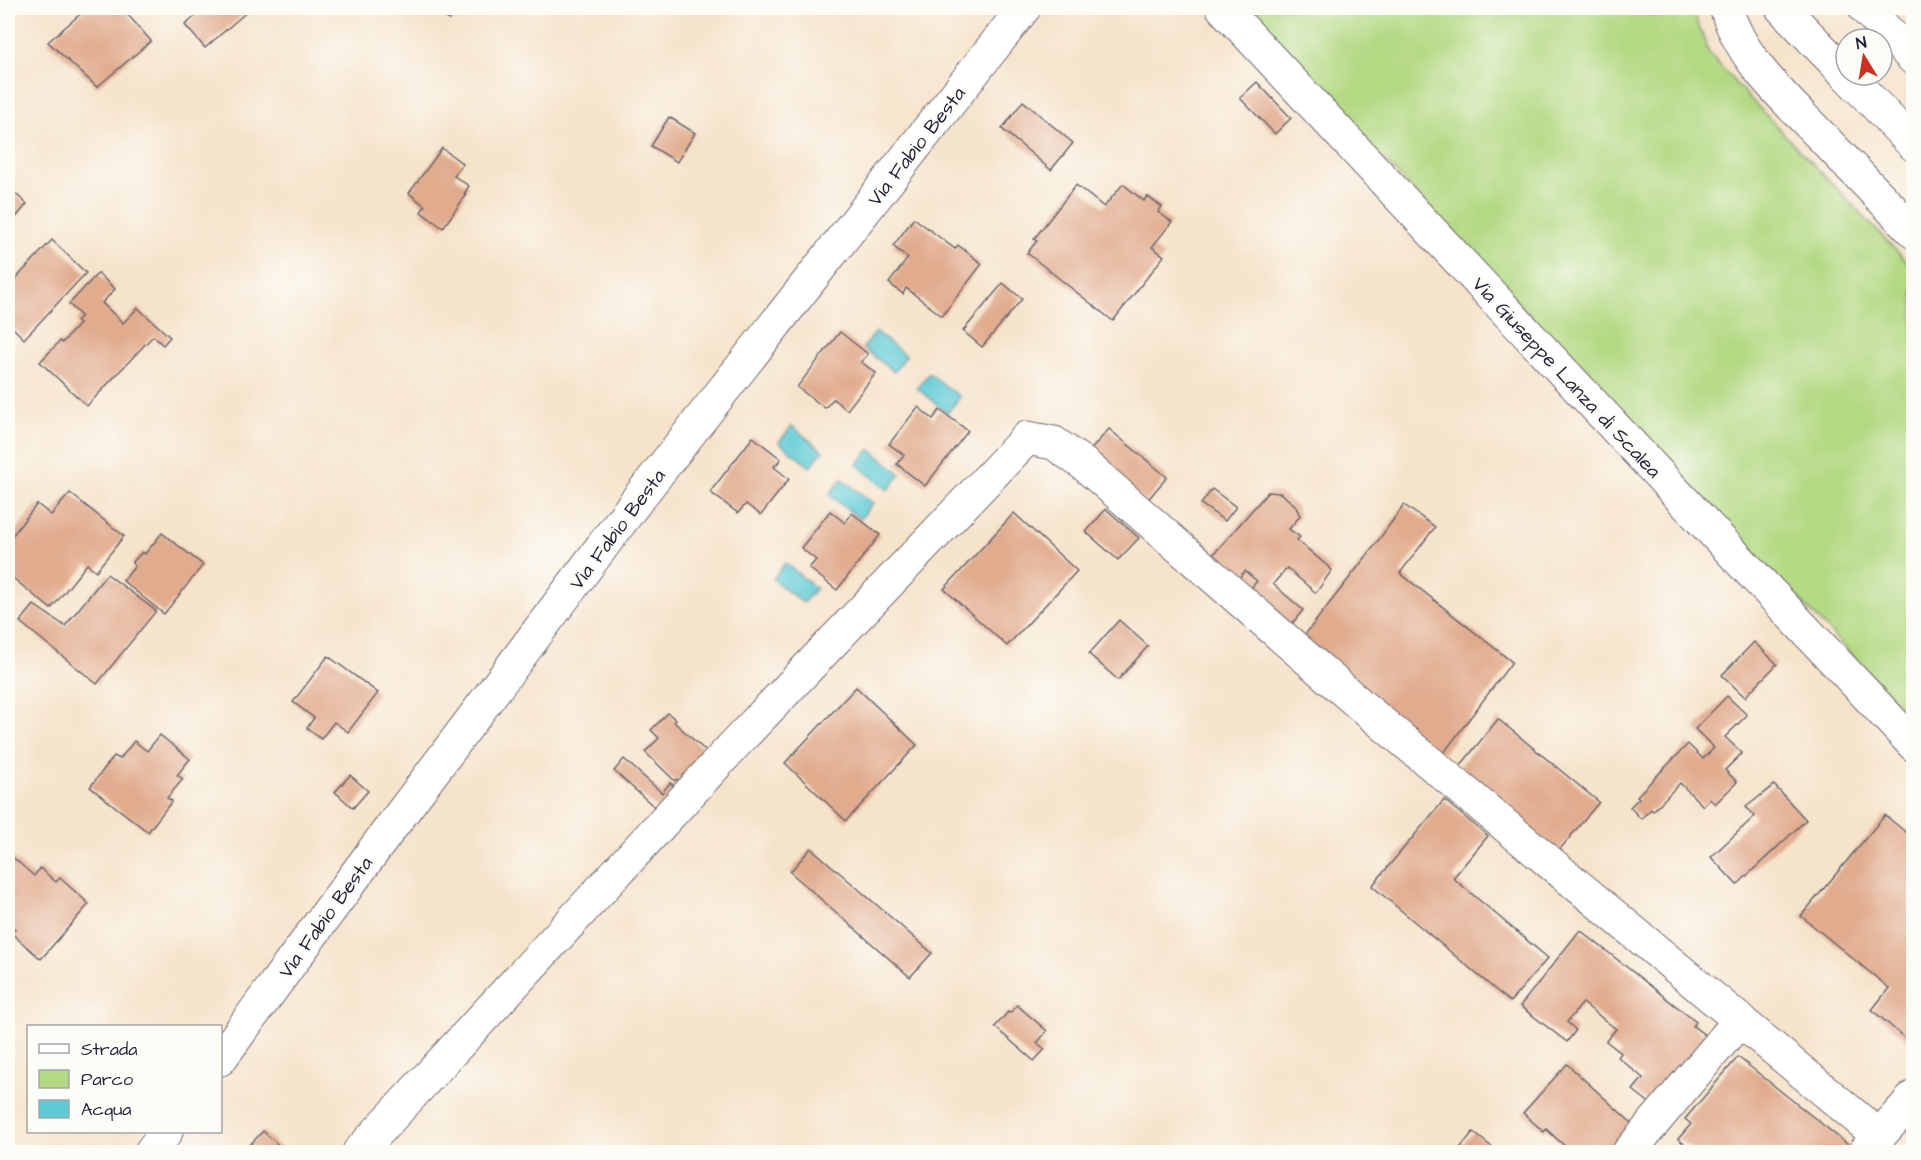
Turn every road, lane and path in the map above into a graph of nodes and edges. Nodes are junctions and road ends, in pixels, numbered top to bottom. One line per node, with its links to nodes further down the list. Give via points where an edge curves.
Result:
1 (1024, 8): 13 (street, Via Fabio Besta, via 640,496)
2 (1222, 8): 11 (street, Via Giuseppe Lanza di Scalea)
3 (1726, 8): 10 (street, via 1748,56)
4 (1782, 8): 7 (street)
5 (1865, 8): 6 (street)
6 (1914, 59)
7 (1834, 62)
8 (1858, 87): 9 (street)
9 (1914, 145)
10 (1914, 232)
11 (1914, 745)
12 (1740, 1020): 16 (street); 18 (street, via 1364,708 1085,465 1054,442 1027,438 736,743); 19 (street)
13 (222, 1056)
14 (1914, 1097): 16 (street)
15 (165, 1133): 17 (street)
16 (1872, 1144)
17 (151, 1152)
18 (359, 1152)
19 (1629, 1152)

